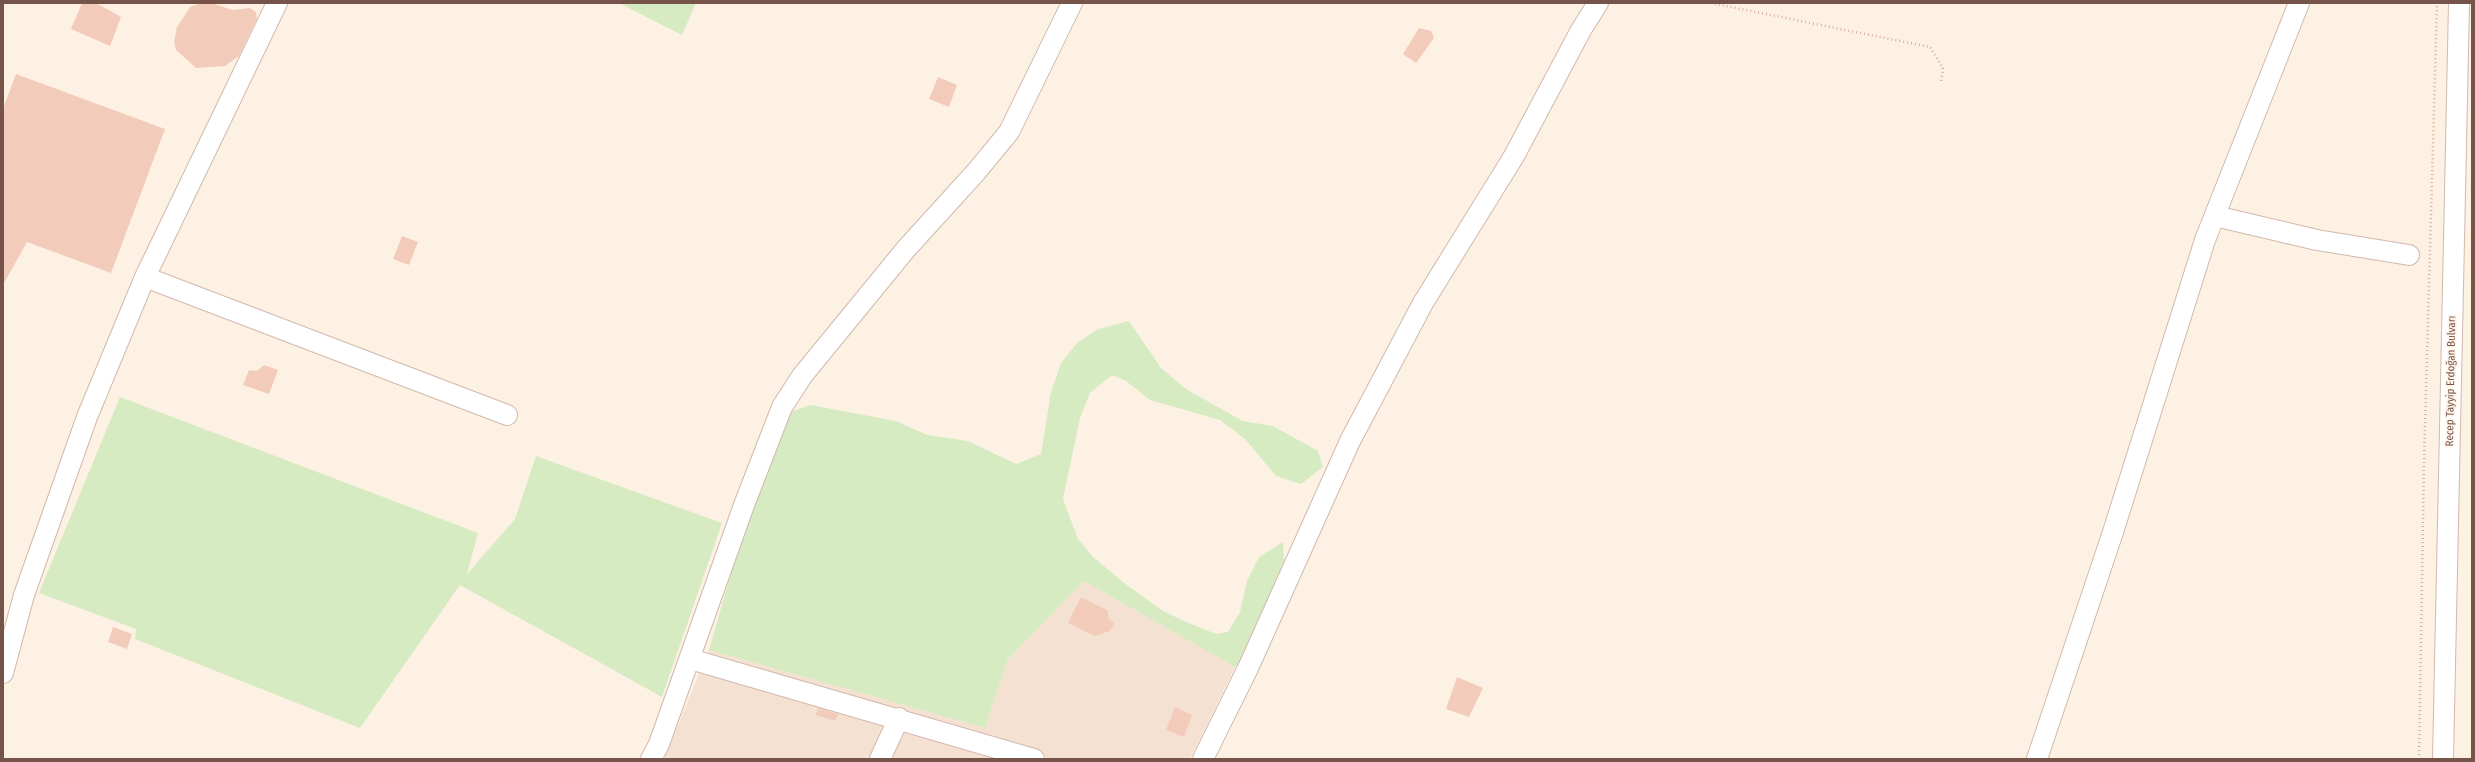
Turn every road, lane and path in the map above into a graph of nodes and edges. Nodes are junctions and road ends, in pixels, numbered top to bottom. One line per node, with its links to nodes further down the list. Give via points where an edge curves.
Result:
1 (277, 3): 11 (street)
2 (1072, 3): 13 (street, via 1009,132 802,376 782,407 744,505)
3 (1598, 3): 20 (street, via 1514,156 1423,303 1350,441 1249,666)
4 (1711, 3): 8 (path, via 1930,47 1943,68)
5 (2299, 3): 9 (street)
6 (2437, 3): 21 (path, via 2424,462)
7 (2460, 3): 22 (street, Recep Tayyip Erdoğan Bulvarı)
8 (1941, 83)
9 (2215, 216): 10 (street, via 2317,240); 16 (street)
10 (2409, 255)
11 (146, 277): 12 (street); 14 (street, via 87,417 24,595)
12 (507, 415)
13 (690, 659): 15 (street); 17 (street, via 659,744)
14 (3, 673)
15 (899, 718): 18 (street); 19 (street)
16 (2042, 753)
17 (651, 759)
18 (880, 759)
19 (1034, 759)
20 (1203, 759)
21 (2419, 759)
22 (2442, 759)

